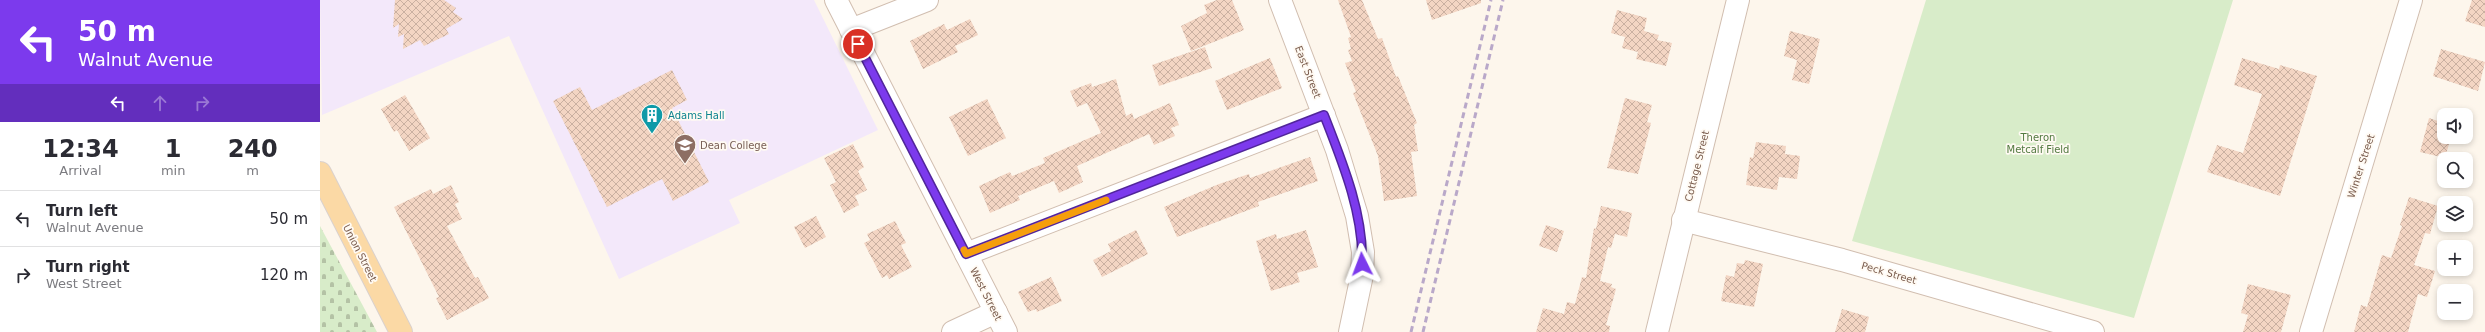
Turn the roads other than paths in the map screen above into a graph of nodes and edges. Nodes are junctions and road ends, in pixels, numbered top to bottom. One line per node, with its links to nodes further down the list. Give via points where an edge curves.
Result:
1 (836, 0): 6 (street, West Street)
2 (927, 0): 6 (street)
3 (1280, 0): 7 (street, East Street)
4 (1738, 0): 9 (street, Cottage Street)
5 (2411, 0): 18 (street, Winter Street)
6 (851, 30): 10 (street, West Street)
7 (1324, 115): 10 (street); 15 (street, East Street, via 1357,216 1363,252 1362,275)
8 (320, 173): 12 (main road, Union Street)
9 (1683, 220): 16 (street, Cottage Street); 17 (street, Peck Street, via 1842,260)
10 (966, 254): 11 (street, West Street)
11 (996, 312): 13 (street); 14 (street, West Street)
12 (401, 332)
13 (953, 332)
14 (1006, 332)
15 (1350, 332)
16 (1657, 332)
17 (2093, 332)
18 (2311, 332)

